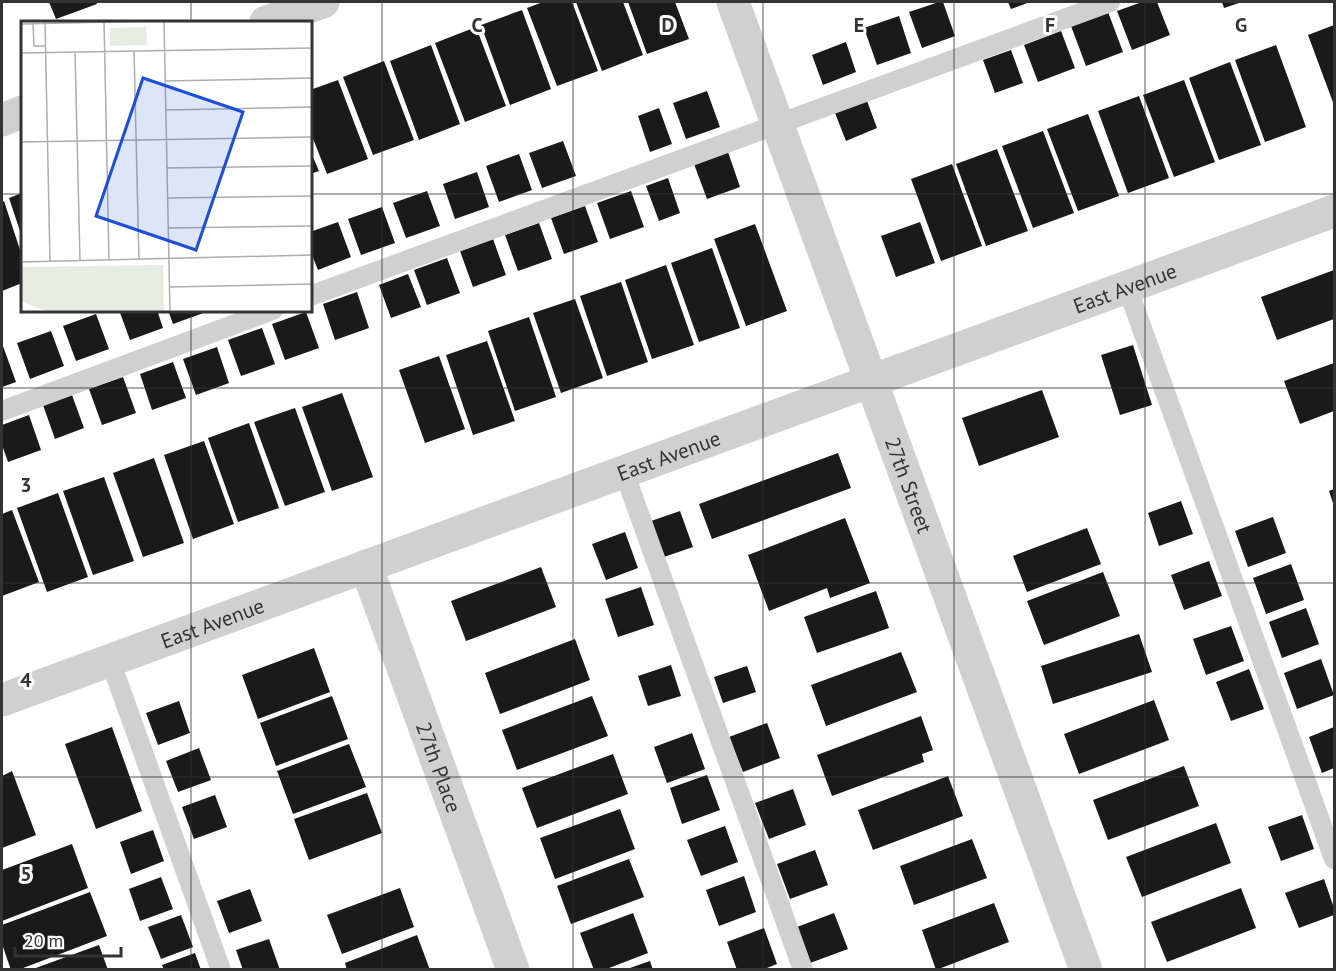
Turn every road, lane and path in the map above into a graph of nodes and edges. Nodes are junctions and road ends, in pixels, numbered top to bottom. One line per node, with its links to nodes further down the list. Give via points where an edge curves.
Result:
1 (323, 2): 4 (street)
2 (733, 2): 7 (street, 27th Street)
3 (1110, 2): 7 (lane)
4 (269, 21)
5 (21, 112): 6 (street)
6 (2, 120)
7 (778, 123): 10 (lane); 12 (street, 27th Street)
8 (1335, 211): 9 (street, East Avenue)
9 (1128, 287): 12 (street, East Avenue); 18 (lane)
10 (312, 295)
11 (268, 312): 13 (lane)
12 (872, 381): 14 (street, East Avenue); 22 (street, 27th Street)
13 (2, 411)
14 (624, 472): 15 (street, East Avenue); 21 (lane)
15 (366, 566): 16 (street, East Avenue); 20 (street, 27th Place)
16 (110, 660): 17 (street, East Avenue); 19 (lane)
17 (2, 700)
18 (1335, 859)
19 (221, 969)
20 (513, 969)
21 (803, 969)
22 (1086, 969)

